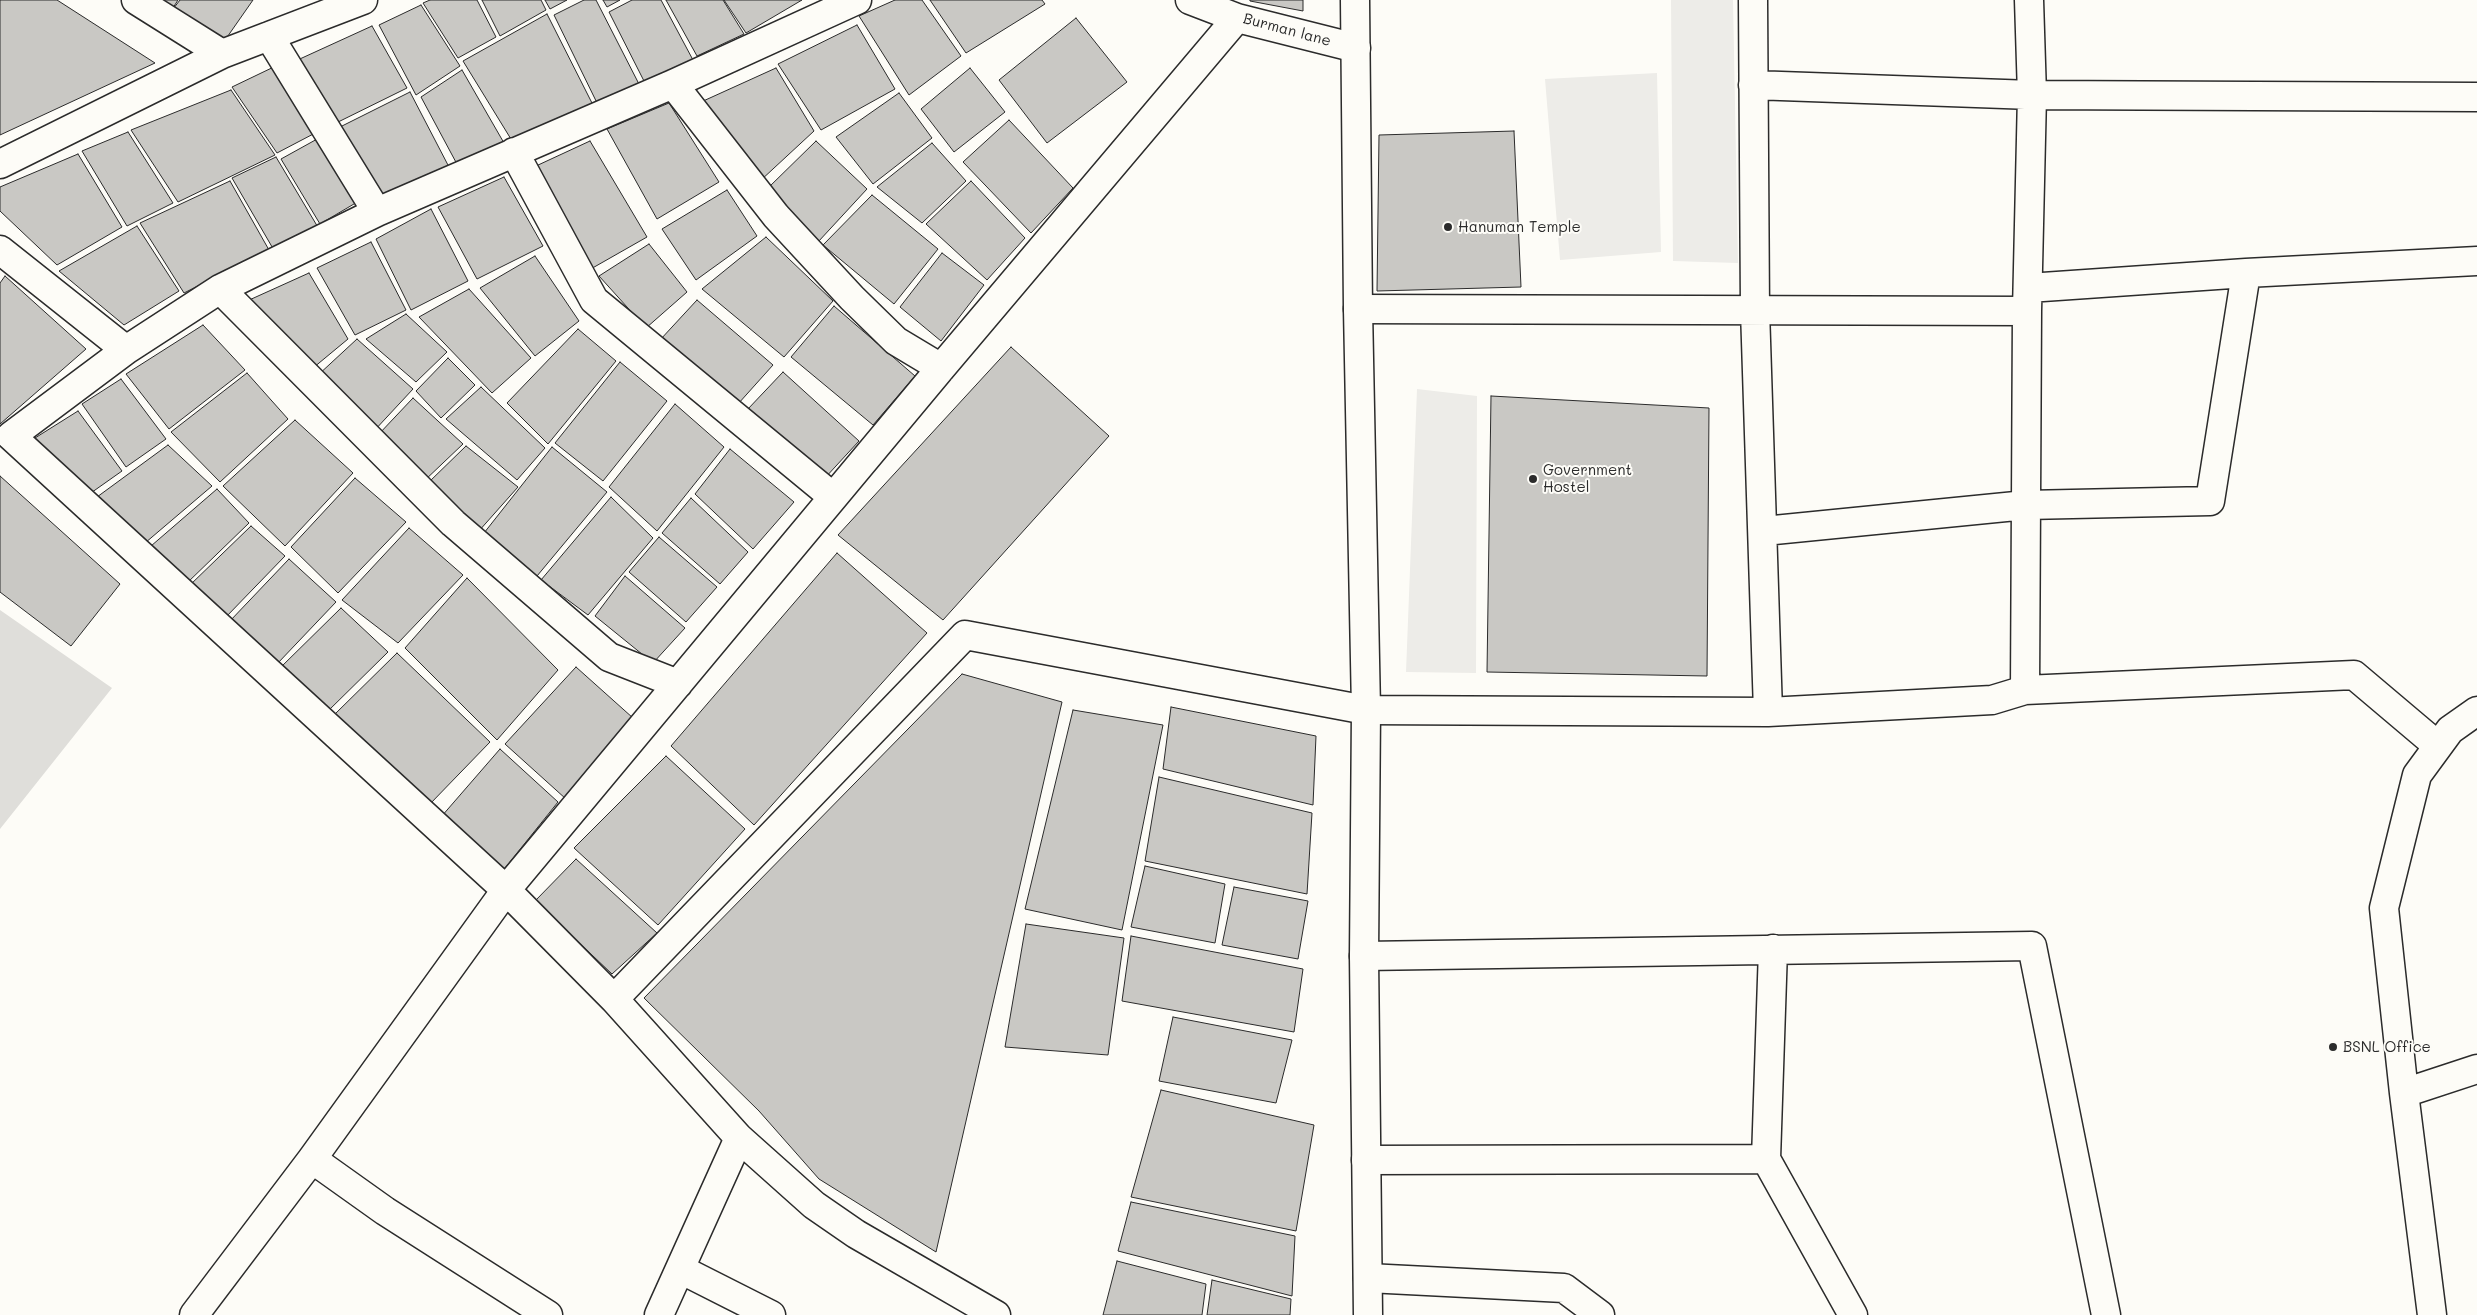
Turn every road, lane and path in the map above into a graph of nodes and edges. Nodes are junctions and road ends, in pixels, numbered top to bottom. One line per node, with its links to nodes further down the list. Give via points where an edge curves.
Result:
1 (136, 0): 11 (street)
2 (363, 0): 9 (street)
3 (857, 0): 12 (street)
4 (1190, 0): 8 (street, Burman lane)
5 (1355, 0): 10 (street)
6 (1753, 0): 13 (street)
7 (2030, 0): 14 (street)
8 (1238, 18): 10 (street, Burman lane); 27 (street)
9 (269, 36): 11 (street); 18 (street)
10 (1356, 48): 24 (street)
11 (222, 54): 17 (street)
12 (673, 84): 16 (street); 27 (street, via 776,216 852,298 896,341)
13 (1753, 85): 14 (street); 25 (street)
14 (2032, 95): 15 (street); 23 (street)
15 (2477, 97)
16 (514, 152): 18 (street); 28 (street, via 594,300)
17 (0, 164)
18 (377, 212): 22 (street)
19 (0, 250): 26 (street)
20 (2477, 262): 21 (street)
21 (2246, 273): 23 (street); 29 (street, via 2210,501)
22 (220, 289): 26 (street); 31 (street, via 453,523 512,574 609,657)
23 (2028, 299): 25 (street); 29 (street)
24 (1358, 308): 25 (street); 33 (street)
25 (1755, 310): 30 (street)
26 (126, 350): 37 (street, via 11,436)
27 (941, 368): 28 (street)
28 (833, 497): 31 (street)
29 (2026, 505): 30 (street); 32 (street)
30 (1764, 530): 35 (street)
31 (678, 684): 37 (street)
32 (2024, 690): 35 (street, via 1992,700); 36 (street, via 2354,675)
33 (1366, 710): 35 (street); 39 (street); 40 (street, via 965,635)
34 (2477, 711): 36 (street, via 2450,730)
35 (1768, 712)
36 (2438, 746): 42 (street, via 2418,775 2384,908)
37 (506, 890): 40 (street); 44 (street)
38 (1773, 949): 39 (street); 45 (street); 58 (street, via 2032,946)
39 (1364, 956): 46 (street)
40 (614, 999): 43 (street)
41 (2477, 1069): 42 (street)
42 (2404, 1093): 49 (street)
43 (739, 1138): 47 (street); 54 (street, via 821,1210 856,1234)
44 (312, 1159): 50 (street); 51 (street, via 385,1211)
45 (1766, 1159): 46 (street); 57 (street)
46 (1366, 1160): 48 (street)
47 (680, 1269): 52 (street); 53 (street)
48 (1368, 1278): 55 (street); 56 (street, via 1564,1288)
49 (2426, 1313)
50 (194, 1315)
51 (548, 1315)
52 (658, 1315)
53 (771, 1315)
54 (996, 1315)
55 (1368, 1315)
56 (1600, 1315)
57 (1853, 1315)
58 (2106, 1315)

